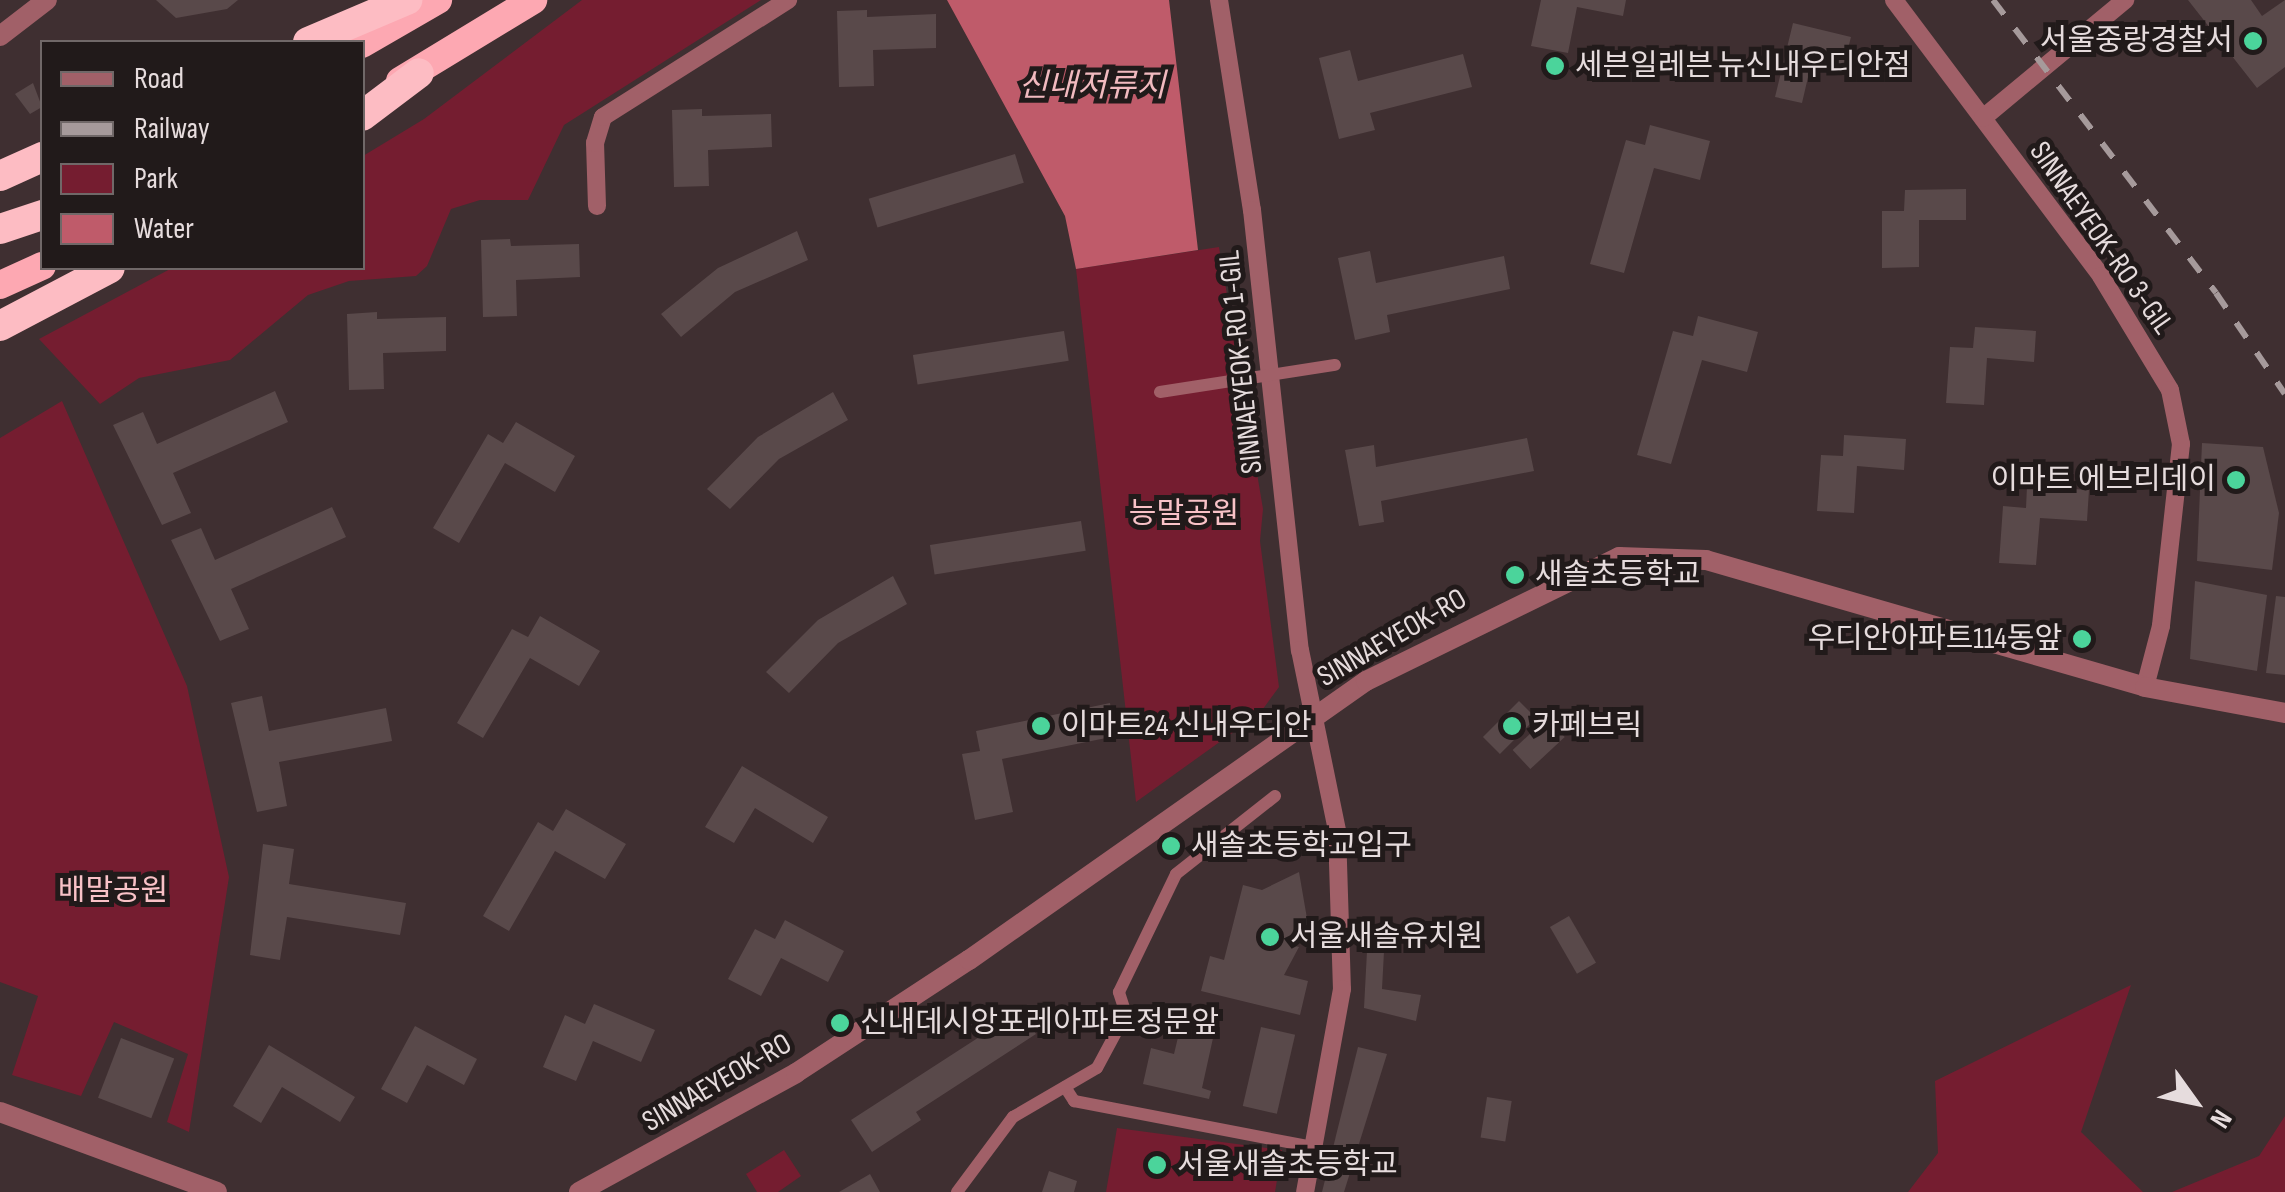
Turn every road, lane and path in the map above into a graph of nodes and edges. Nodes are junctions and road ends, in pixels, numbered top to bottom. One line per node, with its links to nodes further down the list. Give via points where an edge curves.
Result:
1 (47, 0): 9 (street)
2 (407, 0): 10 (highway)
3 (438, 0): 11 (highway)
4 (533, 0): 12 (highway)
5 (788, 0): 18 (street, via 603,117 595,143)
6 (1219, 0): 29 (street, SINNAEYEOK-RO 1-GIL, via 1252,210)
7 (1894, 0): 15 (street, SINNAEYEOK-RO 3-GIL)
8 (2125, 0): 15 (street)
9 (0, 36)
10 (313, 40)
11 (365, 42)
12 (420, 72): 13 (highway); 14 (highway)
13 (365, 98)
14 (365, 114)
15 (1982, 118): 27 (street, SINNAEYEOK-RO 3-GIL, via 2101,276 2170,390 2181,444 2161,626)
16 (40, 158): 17 (highway)
17 (0, 176)
18 (597, 206)
19 (40, 217): 20 (highway)
20 (0, 232)
21 (40, 267): 23 (highway)
22 (106, 270): 24 (highway)
23 (0, 285)
24 (0, 326)
25 (1335, 365): 26 (street, bridge)
26 (1160, 392)
27 (2145, 686): 28 (street, SINNAEYEOK-RO); 29 (street, SINNAEYEOK-RO, via 1706,560 1619,557 1382,672)
28 (2285, 713)
29 (1313, 719): 33 (street, SINNAEYEOK-RO 1-GIL, via 1337,832 1342,989); 35 (street, SINNAEYEOK-RO, via 796,1073)
30 (1275, 796): 31 (street, via 1176,874 1119,992 1126,1014 1097,1068)
31 (1064, 1087): 33 (street, via 1074,1101); 36 (street, via 1013,1118)
32 (0, 1112): 34 (street)
33 (1313, 1147): 37 (street, SINNAEYEOK-RO 1-GIL)
34 (217, 1192)
35 (579, 1192)
36 (957, 1192)
37 (1305, 1192)

